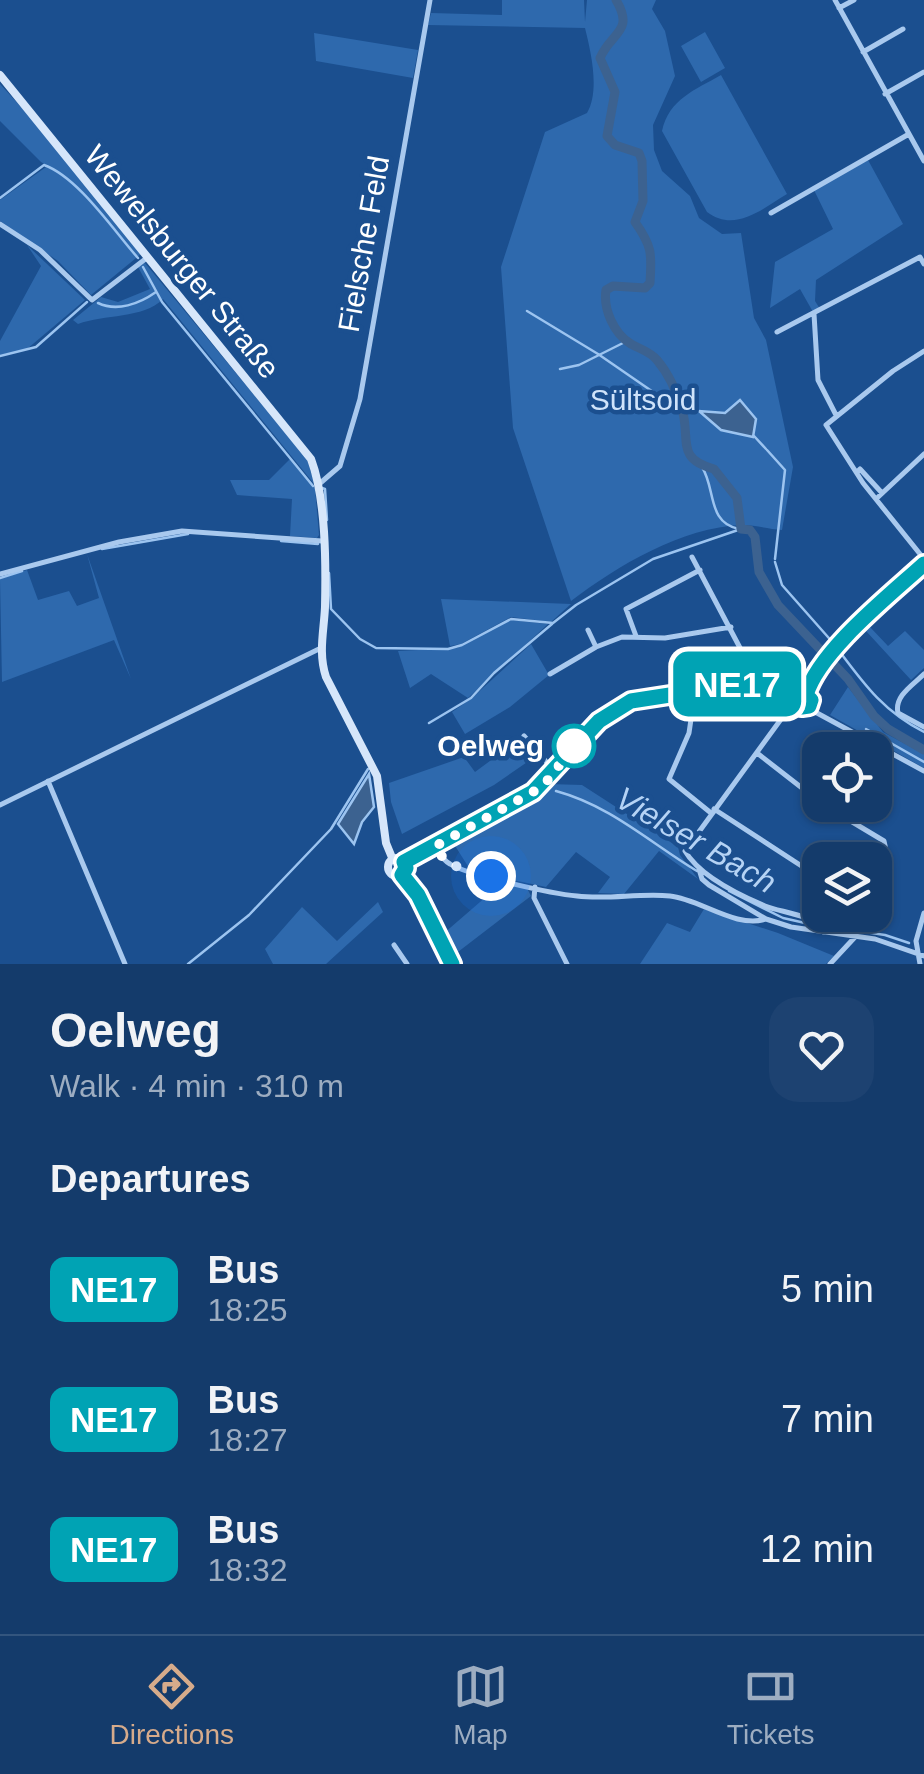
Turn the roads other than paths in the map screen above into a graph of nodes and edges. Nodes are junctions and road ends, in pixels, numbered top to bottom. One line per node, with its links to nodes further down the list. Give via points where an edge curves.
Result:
1 (430, 0): 23 (street, Fielsche Feld, via 360,399 340,466)
2 (835, 0): 4 (street)
3 (854, 0): 4 (street)
4 (839, 8): 6 (street)
5 (902, 29): 6 (street)
6 (863, 52): 9 (street)
7 (924, 72): 9 (street)
8 (0, 75): 15 (main road, Wewelsburger Straße)
9 (886, 94): 10 (street)
10 (909, 134): 11 (street); 13 (street)
11 (921, 149): 12 (street)
12 (924, 161)
13 (771, 213)
14 (0, 224): 15 (street, via 40,250 92,300)
15 (148, 257): 23 (main road, Wewelsburger Straße, via 311,458)
16 (922, 261): 17 (street)
17 (814, 314): 18 (street); 20 (street, via 818,380)
18 (777, 332)
19 (924, 352): 20 (street)
20 (836, 415): 22 (street, via 826,425)
21 (924, 454): 24 (street)
22 (856, 473): 24 (street); 25 (street)
23 (318, 484): 26 (main road)
24 (882, 494): 25 (street)
25 (876, 499): 28 (street)
26 (322, 541): 30 (street, via 182,531); 34 (main road)
27 (692, 557): 29 (street)
28 (924, 561): 40 (street, via 848,635)
29 (700, 570): 31 (street); 33 (street, via 626,609)
30 (0, 574)
31 (731, 626): 33 (street, via 665,638); 38 (street, via 748,662)
32 (588, 630): 35 (street)
33 (636, 636): 35 (street)
34 (322, 648): 49 (street); 56 (main road, via 326,676 377,776)
35 (596, 648): 36 (street)
36 (550, 674)
37 (924, 674): 44 (street, via 898,700 898,713)
38 (748, 686): 39 (street); 42 (street)
39 (696, 692): 48 (street, via 618,707); 52 (street, via 689,732 669,779)
40 (806, 695): 41 (street); 43 (street)
41 (798, 700): 42 (street); 43 (street)
42 (790, 702): 46 (street)
43 (809, 706): 47 (street)
44 (924, 727)
45 (524, 736): 48 (street)
46 (757, 753): 50 (street); 52 (street)
47 (924, 771)
48 (554, 772): 55 (street, via 517,804)
49 (48, 780): 51 (street); 70 (street)
50 (802, 788)
51 (0, 805)
52 (712, 811): 58 (street, via 684,851); 59 (street)
53 (852, 822): 54 (street)
54 (884, 842)
55 (434, 847): 57 (street); 61 (street, via 460,870)
56 (393, 860): 57 (main road); 60 (main road, via 390,871)
57 (404, 862): 60 (main road)
58 (698, 867): 63 (street, via 702,879); 64 (street)
59 (802, 867)
60 (402, 875): 72 (main road)
61 (535, 887): 63 (street, via 579,897 671,896 740,918); 73 (street, via 534,898)
62 (924, 912): 69 (street, via 916,941)
63 (766, 919): 65 (street)
64 (802, 919)
65 (802, 927)
66 (823, 932): 67 (street)
67 (856, 936): 69 (street); 74 (street)
68 (394, 945): 71 (street)
69 (922, 955): 75 (street)
70 (125, 964)
71 (407, 964)
72 (452, 964)
73 (566, 964)
74 (830, 964)
75 (920, 964)

